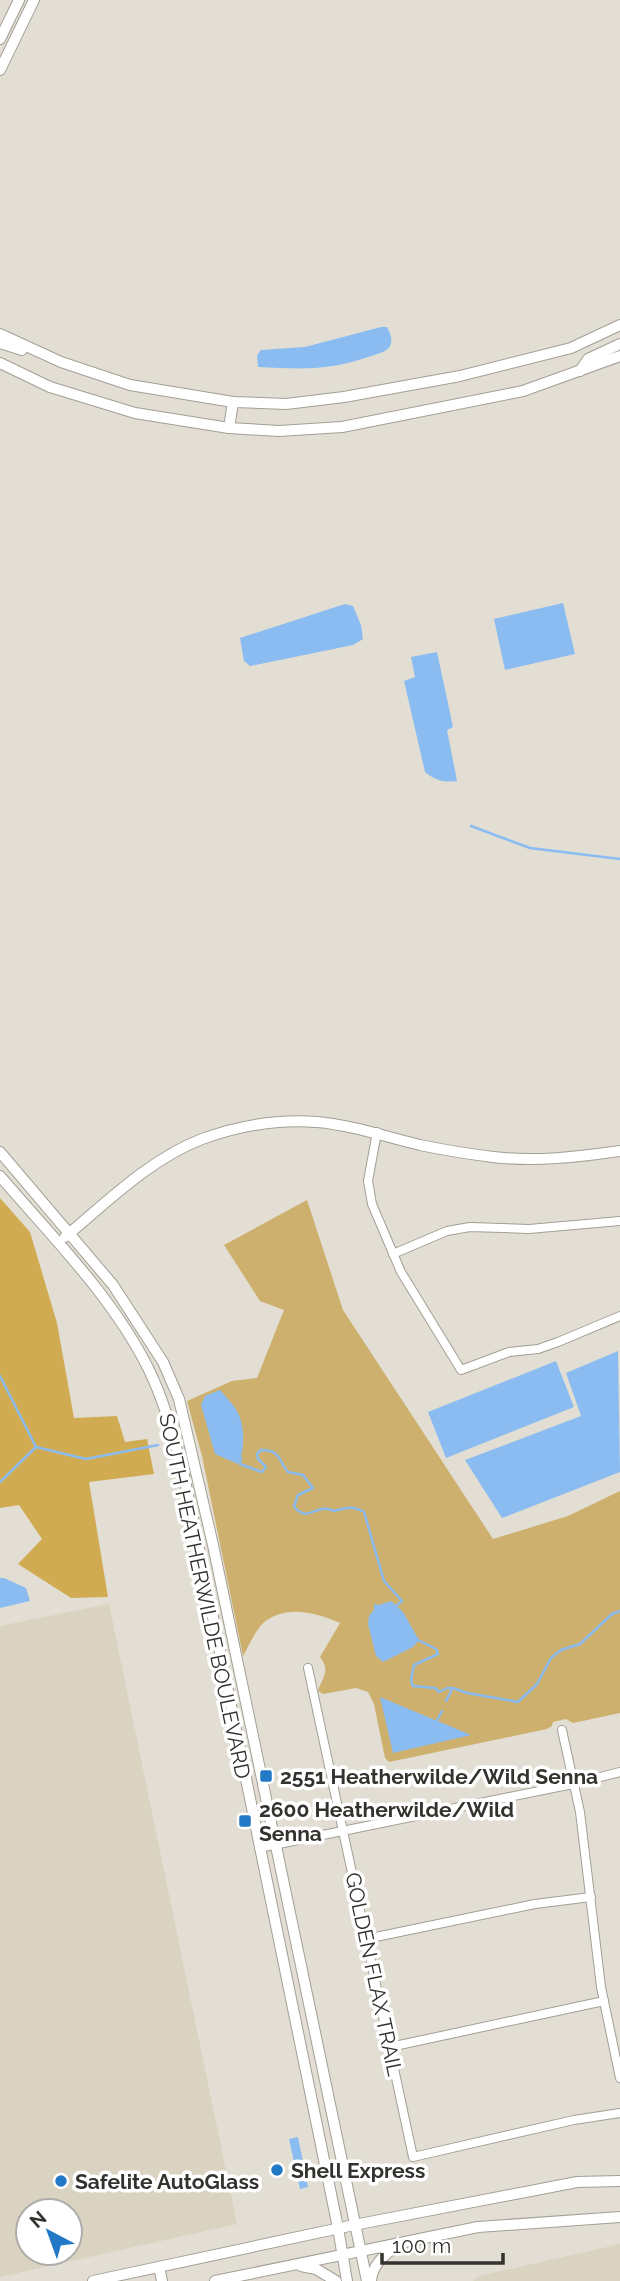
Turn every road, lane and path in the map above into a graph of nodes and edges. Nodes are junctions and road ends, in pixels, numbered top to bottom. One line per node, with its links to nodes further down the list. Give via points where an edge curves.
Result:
1 (19, 0): 3 (main road)
2 (34, 0): 4 (main road)
3 (0, 39)
4 (0, 70)
5 (620, 325): 13 (main road, via 571,348 460,376 286,404)
6 (0, 334): 10 (main road)
7 (0, 343): 10 (main road)
8 (620, 344): 12 (main road, via 587,359)
9 (620, 356): 12 (main road)
10 (61, 362): 13 (main road, via 130,384)
11 (0, 363): 14 (main road, via 50,387 135,413)
12 (580, 372): 14 (main road, via 523,391 342,427)
13 (233, 402): 14 (main road)
14 (229, 428)
15 (377, 1132): 16 (main road, via 420,1145 496,1157 570,1158); 20 (main road, via 317,1122 277,1123 201,1140 151,1167); 22 (street, via 368,1181 372,1204)
16 (620, 1151)
17 (0, 1152): 20 (main road, SOUTH HEATHERWILDE BOULEVARD)
18 (0, 1176): 21 (main road, SOUTH HEATHERWILDE BOULEVARD)
19 (620, 1221): 22 (street, via 529,1229 470,1227 447,1231)
20 (70, 1233): 21 (main road); 24 (main road, SOUTH HEATHERWILDE BOULEVARD, via 113,1285 163,1362 178,1399)
21 (57, 1244): 25 (main road, SOUTH HEATHERWILDE BOULEVARD, via 101,1294 148,1368 164,1403 184,1476)
22 (393, 1254): 23 (street, via 461,1370 509,1352 538,1349)
23 (620, 1316)
24 (214, 1545): 25 (main road); 31 (main road, SOUTH HEATHERWILDE BOULEVARD)
25 (197, 1548): 32 (main road, SOUTH HEATHERWILDE BOULEVARD)
26 (308, 1668): 30 (street, GOLDEN FLAX TRAIL)
27 (562, 1730): 29 (street)
28 (620, 1772): 29 (street)
29 (573, 1784): 30 (street); 33 (street)
30 (342, 1830): 31 (street); 34 (street, GOLDEN FLAX TRAIL)
31 (276, 1845): 32 (street); 41 (main road, SOUTH HEATHERWILDE BOULEVARD)
32 (259, 1848): 42 (main road, SOUTH HEATHERWILDE BOULEVARD)
33 (591, 1897): 34 (street, via 536,1903); 35 (street)
34 (366, 1939): 36 (street, GOLDEN FLAX TRAIL)
35 (604, 2001): 36 (street); 37 (street)
36 (390, 2047): 38 (street, GOLDEN FLAX TRAIL, via 413,2157)
37 (620, 2078)
38 (620, 2113)
39 (620, 2181): 41 (main road, via 577,2182)
40 (620, 2217): 43 (main road, via 478,2227)
41 (354, 2225): 42 (main road); 44 (main road, SOUTH HEATHERWILDE BOULEVARD)
42 (338, 2228): 45 (main road, SOUTH HEATHERWILDE BOULEVARD); 47 (main road)
43 (400, 2244): 44 (main road); 53 (main road, via 378,2263)
44 (361, 2253): 45 (main road); 53 (main road, SOUTH HEATHERWILDE BOULEVARD)
45 (342, 2256): 46 (main road); 52 (main road, SOUTH HEATHERWILDE BOULEVARD)
46 (295, 2264): 50 (main road); 51 (main road)
47 (159, 2267): 48 (main road); 49 (main road)
48 (93, 2281)
49 (162, 2281)
50 (215, 2281)
51 (336, 2281)
52 (347, 2281)
53 (369, 2281)

